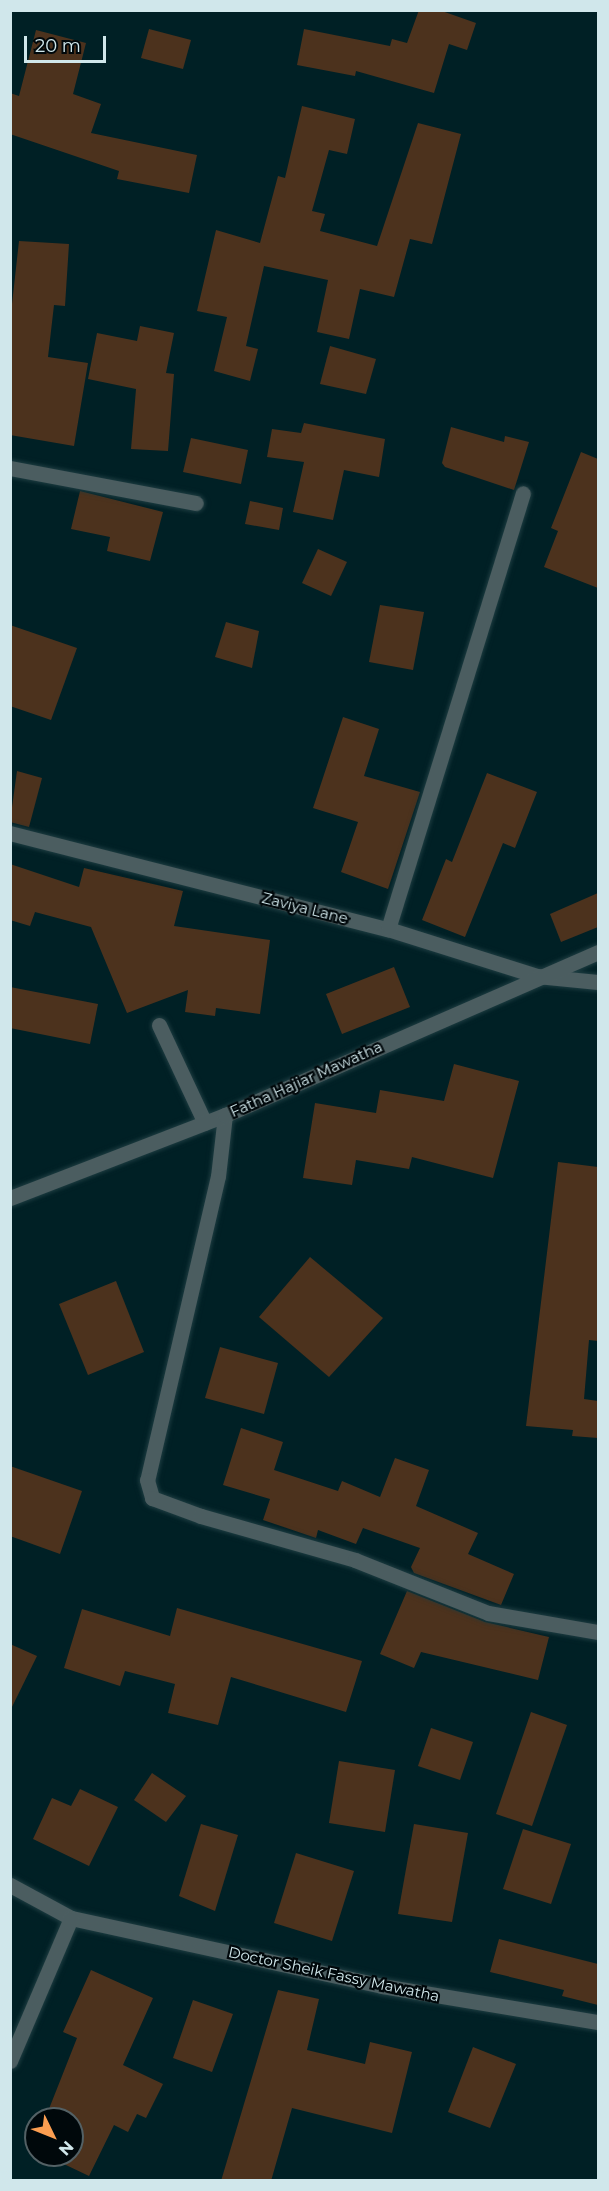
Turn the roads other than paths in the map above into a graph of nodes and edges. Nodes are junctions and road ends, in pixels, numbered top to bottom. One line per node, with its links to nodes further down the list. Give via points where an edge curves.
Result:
1 (10, 468): 3 (street)
2 (523, 493): 5 (street)
3 (196, 503)
4 (10, 833): 5 (street, Zaviya Lane)
5 (388, 929): 7 (street, Zaviya Lane)
6 (598, 952): 7 (street, Fatha Hajiar Mawatha)
7 (537, 976): 8 (street, Zaviya Lane); 10 (street, Fatha Hajiar Mawatha)
8 (598, 982)
9 (159, 1024): 11 (street)
10 (225, 1115): 11 (street, Fatha Hajiar Mawatha); 13 (street, via 218,1176 147,1479 152,1498 355,1560 488,1613)
11 (205, 1123): 12 (street, Fatha Hajiar Mawatha)
12 (10, 1198)
13 (598, 1632)
14 (10, 1885): 15 (street, Doctor Sheik Fassy Mawatha)
15 (71, 1917): 16 (street, Doctor Sheik Fassy Mawatha, via 382,1986); 17 (street)
16 (598, 2022)
17 (10, 2061)

